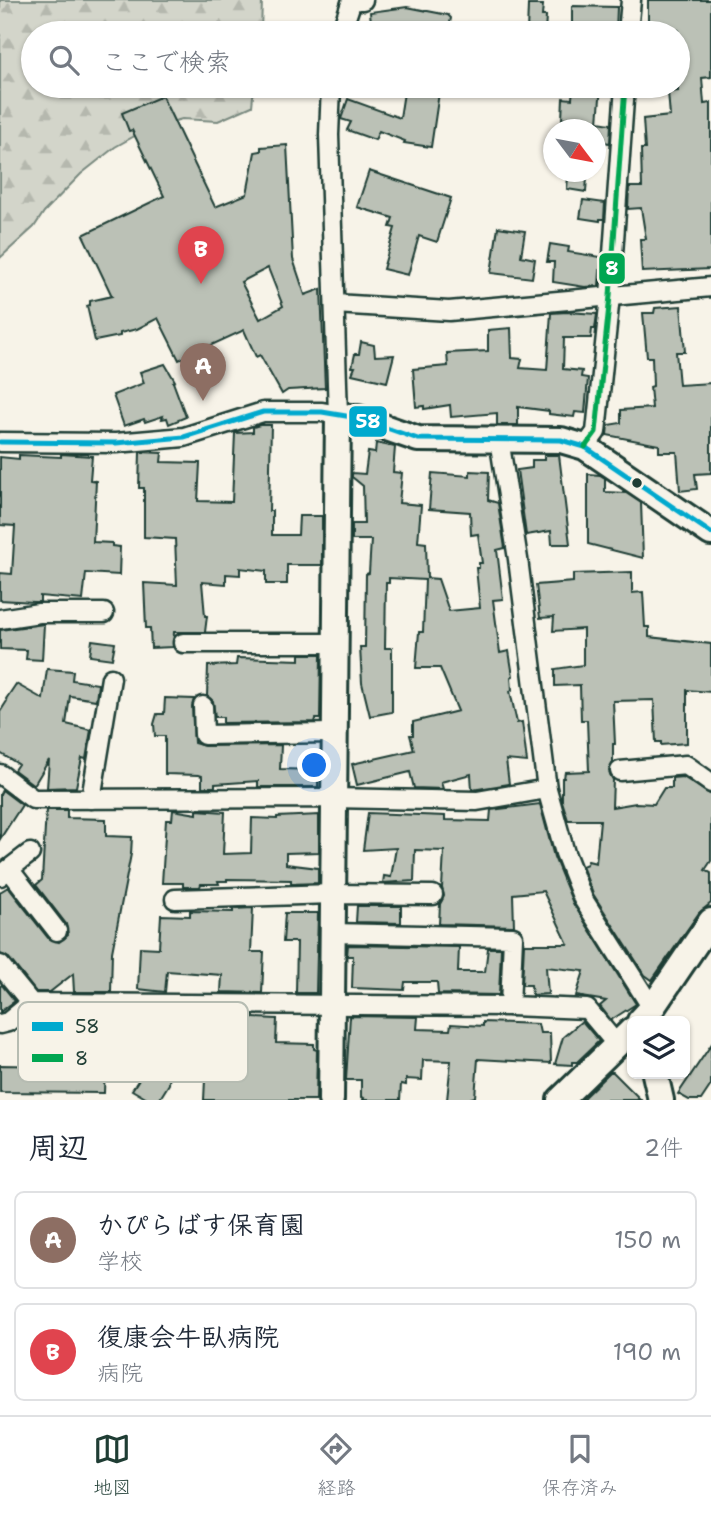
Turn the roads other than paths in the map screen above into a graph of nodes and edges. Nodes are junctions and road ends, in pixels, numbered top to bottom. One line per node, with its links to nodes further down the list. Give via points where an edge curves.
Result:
1 (363, 0): 3 (street, via 352,0)
2 (631, 0): 4 (street)
3 (345, 21)
4 (629, 21)
5 (330, 98): 9 (street)
6 (624, 98): 8 (street)
7 (711, 287): 8 (street)
8 (610, 296): 9 (street, via 449,311); 13 (street, via 596,432)
9 (335, 304): 10 (street)
10 (338, 415): 11 (street, via 418,439); 12 (street, via 263,411 184,437 116,443); 18 (street)
11 (499, 439): 13 (street, via 561,440); 25 (street)
12 (0, 442)
13 (585, 447): 14 (street)
14 (707, 528)
15 (104, 613): 16 (street, via 39,612)
16 (0, 619)
17 (183, 643): 18 (street)
18 (335, 643): 21 (street)
19 (111, 678): 27 (street)
20 (203, 706): 21 (street, via 204,736)
21 (334, 733): 26 (street)
22 (620, 771): 24 (street, via 687,765)
23 (0, 774): 27 (street, via 33,799)
24 (711, 783)
25 (547, 789): 26 (street, via 478,801); 42 (street, via 583,899)
26 (333, 797): 27 (street); 30 (street)
27 (91, 799)
28 (30, 853): 29 (street)
29 (4, 873): 34 (street)
30 (332, 894): 31 (street); 32 (street); 35 (street)
31 (433, 895)
32 (175, 899)
33 (711, 921): 42 (street)
34 (57, 931)
35 (332, 933): 39 (street); 40 (street, via 513,937)
36 (0, 965): 37 (street)
37 (30, 1002)
38 (248, 1004): 39 (street)
39 (331, 1005): 40 (street); 46 (street)
40 (510, 1006): 44 (street, via 587,1009)
41 (18, 1014): 43 (street)
42 (646, 1015)
43 (0, 1024)
44 (625, 1037): 47 (street)
45 (656, 1079): 48 (street)
46 (331, 1100)
47 (560, 1100)
48 (661, 1100)

